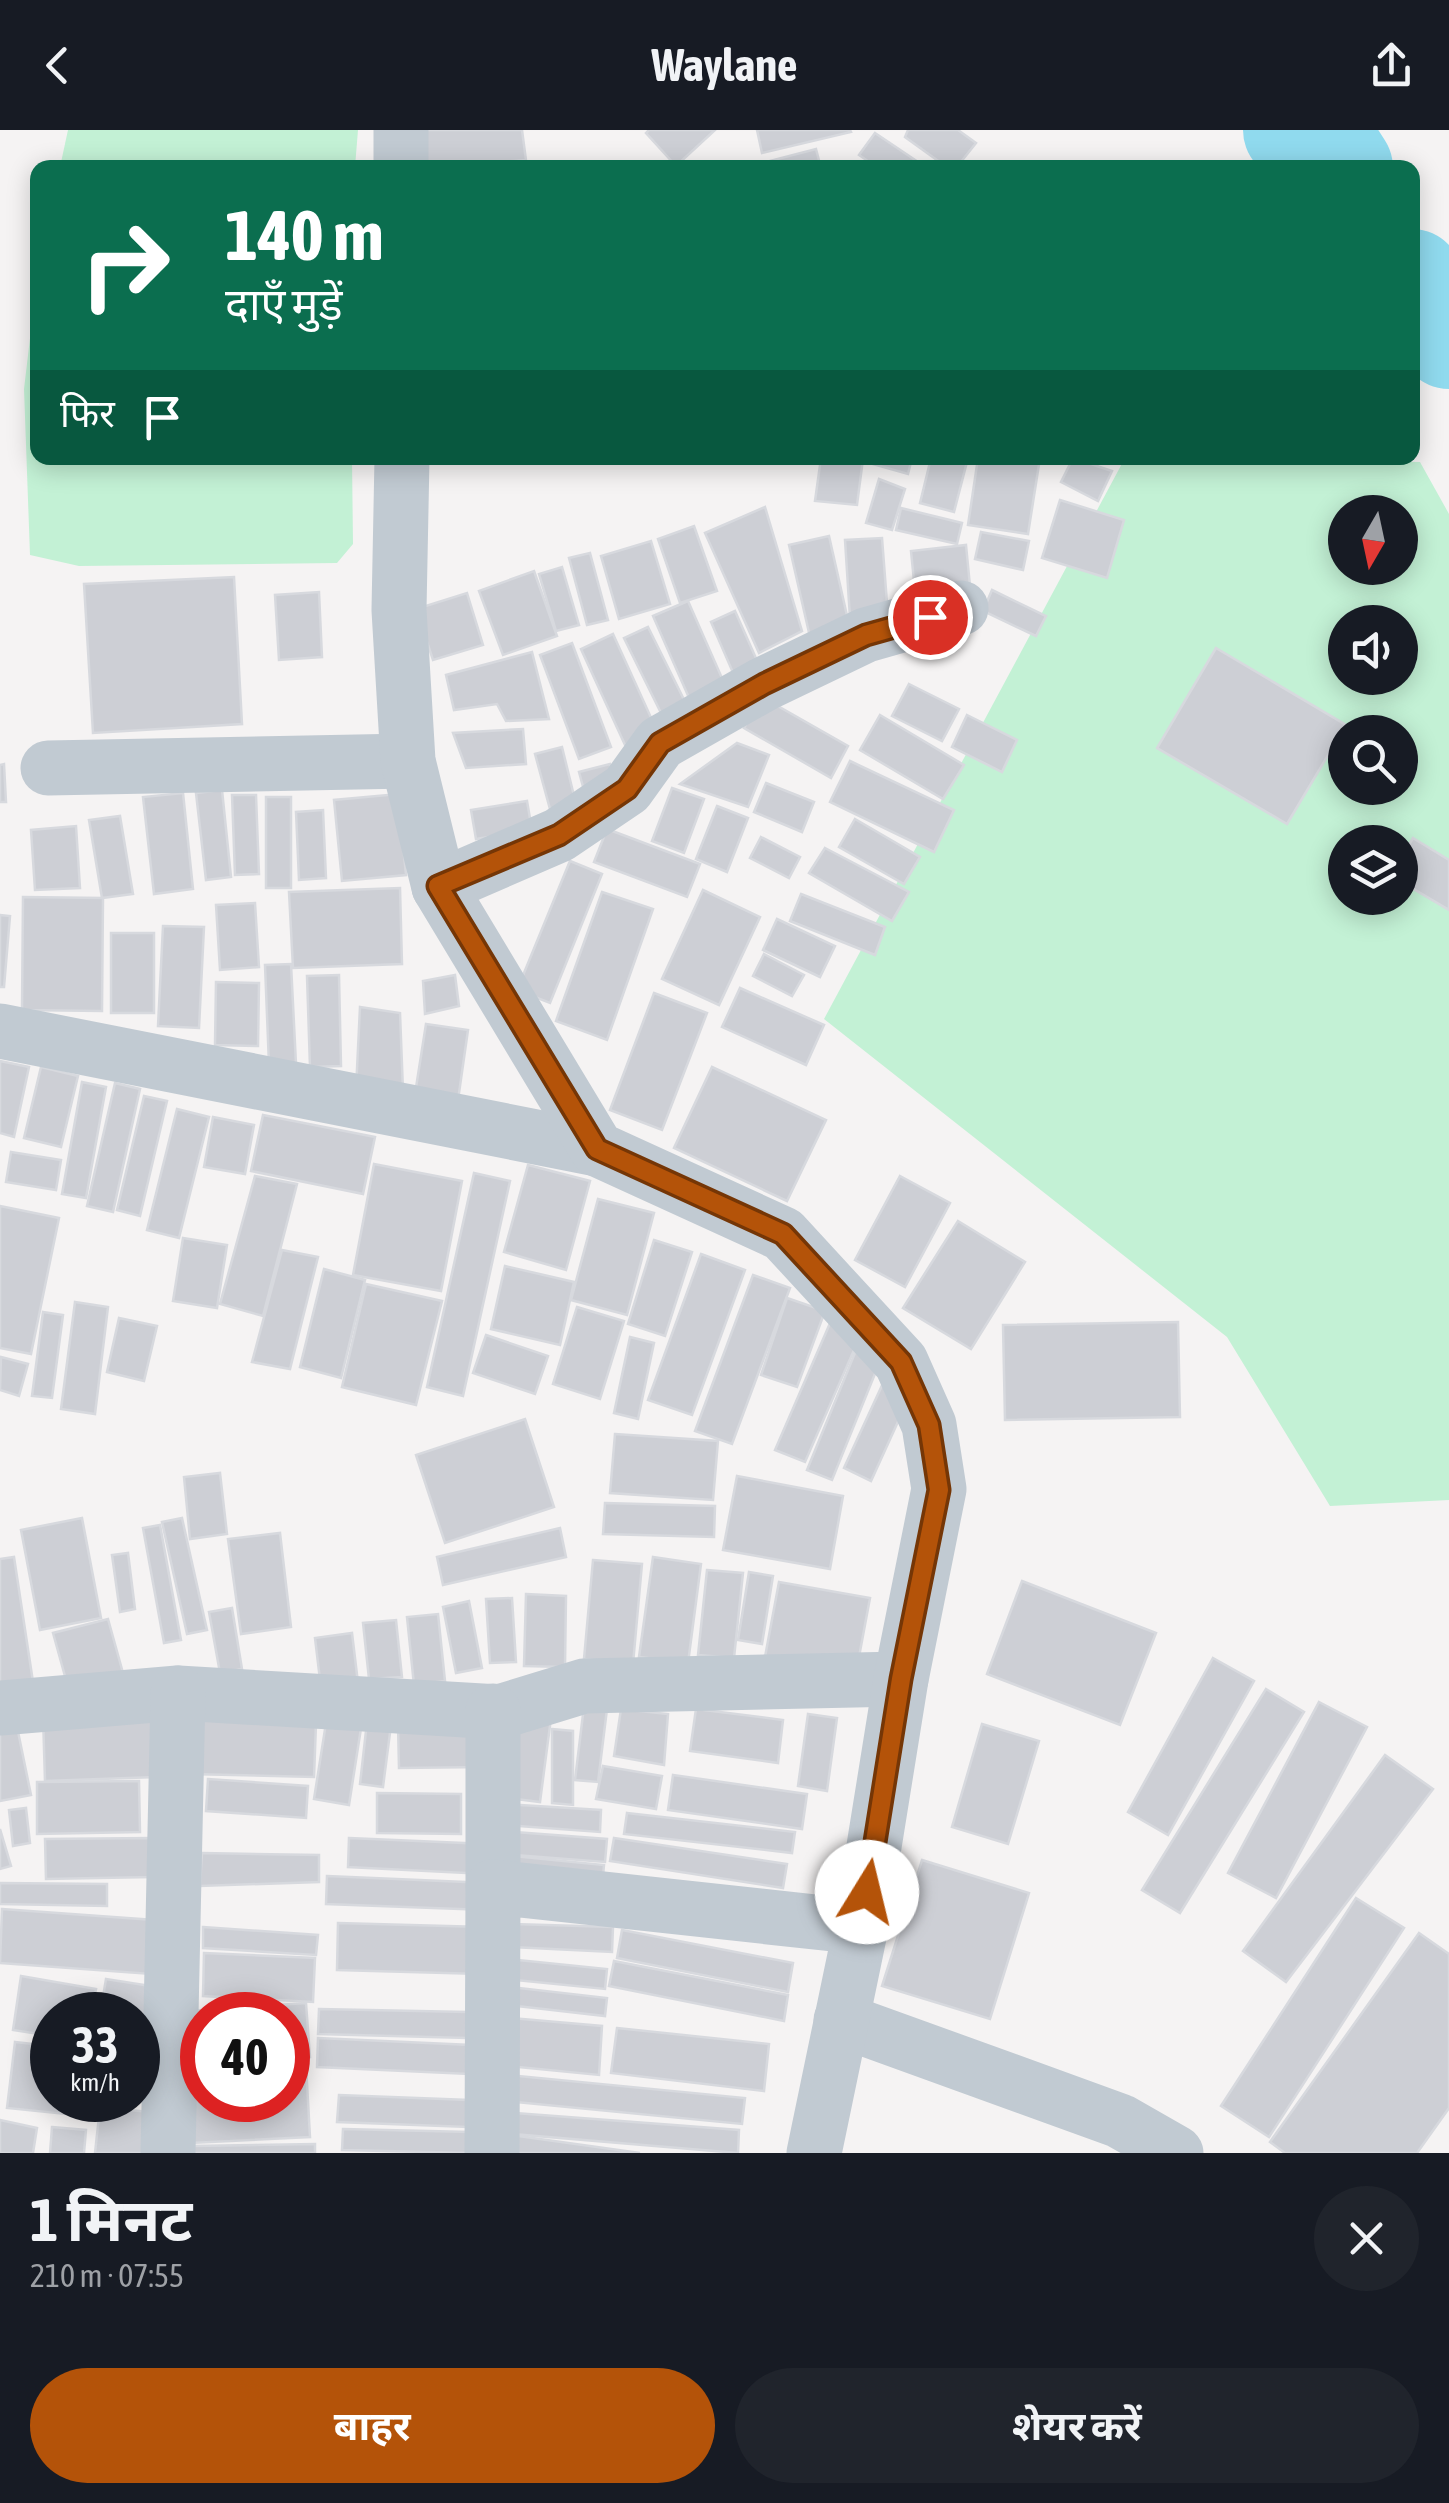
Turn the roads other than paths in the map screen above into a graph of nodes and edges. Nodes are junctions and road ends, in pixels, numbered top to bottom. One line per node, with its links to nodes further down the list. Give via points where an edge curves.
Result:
1 (401, 130): 2 (street)
2 (401, 160)
3 (402, 465): 5 (street)
4 (962, 608): 7 (street, via 866,635 764,684 660,743 627,789 559,835)
5 (408, 761): 6 (street); 7 (street)
6 (48, 768)
7 (438, 886): 9 (street)
8 (0, 1031): 9 (street)
9 (597, 1149): 10 (street, via 783,1234 901,1362 929,1425 939,1490)
10 (901, 1679): 13 (street, via 584,1686); 15 (street)
11 (178, 1693): 12 (street); 13 (street); 17 (street)
12 (0, 1708)
13 (493, 1712): 14 (street)
14 (492, 1887): 15 (street); 18 (street)
15 (861, 1928): 16 (street)
16 (841, 2020): 19 (street); 20 (street, via 1120,2120)
17 (168, 2153)
18 (492, 2153)
19 (814, 2153)
20 (1176, 2153)

